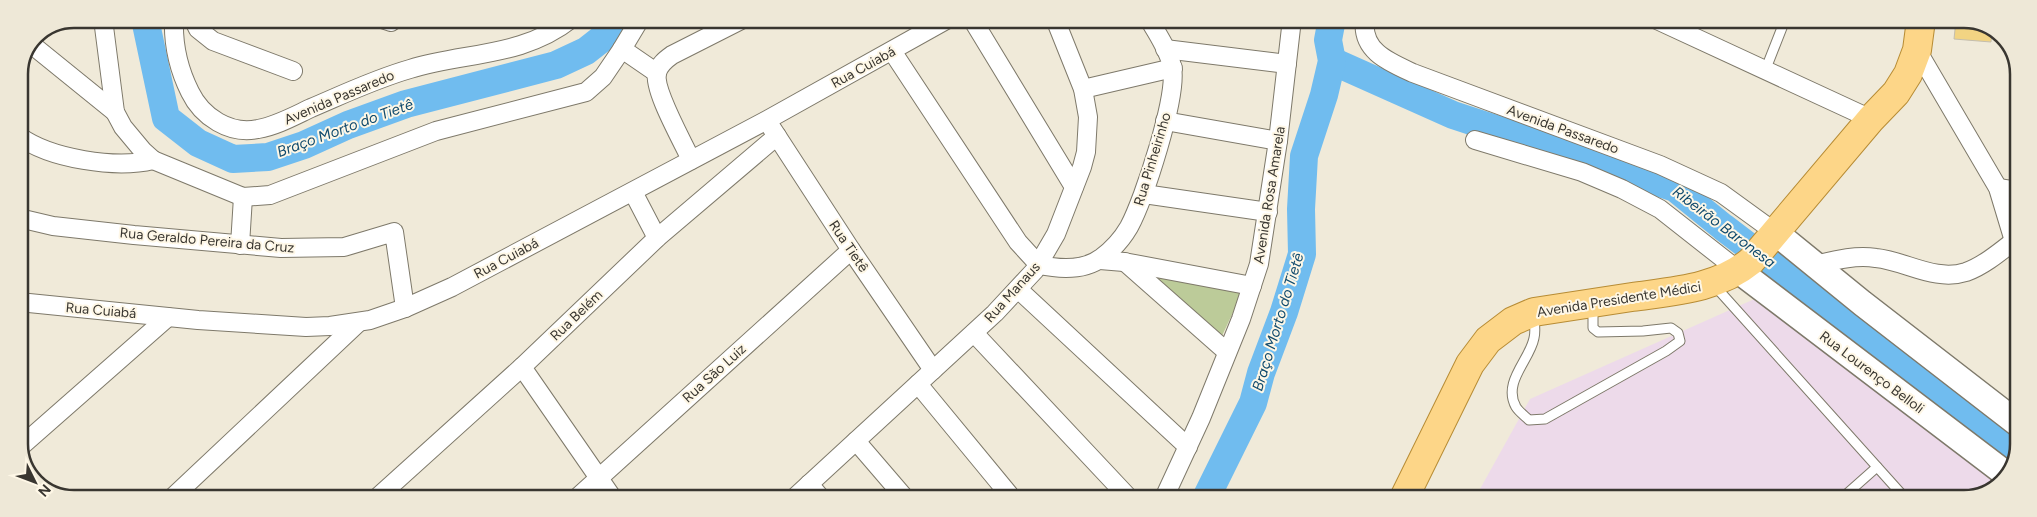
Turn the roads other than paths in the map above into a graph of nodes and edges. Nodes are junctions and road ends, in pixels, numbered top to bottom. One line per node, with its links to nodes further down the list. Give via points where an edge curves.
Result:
1 (104, 28): 27 (street)
2 (174, 28): 4 (street, Avenida Passaredo, via 180,67 198,106 217,122 250,130 289,118 376,79 433,62 524,45)
3 (198, 28): 23 (street, via 213,41)
4 (558, 28)
5 (635, 28): 17 (street)
6 (726, 28): 25 (street, via 668,58)
7 (932, 28): 20 (street, Rua Cuiabá)
8 (977, 28): 37 (street)
9 (1059, 28): 26 (street, Rua Manaus)
10 (1154, 28): 18 (street, Rua Pinheirinho)
11 (1291, 28): 21 (street, Avenida Rosa Amarela)
12 (1365, 28): 50 (street, Avenida Passaredo, via 1369,45 1385,60 1660,165 1733,201)
13 (1674, 28): 24 (street)
14 (1783, 28): 24 (lane)
15 (1920, 28): 19 (main road, Avenida Presidente Médici)
16 (35, 48): 27 (street)
17 (622, 49): 25 (street); 42 (street, via 603,77 586,92 436,131 270,195)
18 (1165, 49): 21 (street); 22 (street, Rua Pinheirinho)
19 (1916, 50): 29 (main road, Avenida Presidente Médici, via 1908,74 1896,93); 38 (street)
20 (892, 51): 28 (street, Rua Cuiabá); 53 (street, via 1018,242)
21 (1287, 64): 33 (street, Avenida Rosa Amarela)
22 (1173, 68): 26 (street); 30 (street, Rua Pinheirinho)
23 (294, 71)
24 (1765, 71): 29 (street)
25 (657, 73): 36 (street, via 662,98)
26 (1083, 89): 37 (street, Rua Manaus, via 1088,117 1087,137 1082,167)
27 (115, 112): 35 (street, via 123,127)
28 (767, 120): 31 (street, Rua Tietê); 36 (street, Rua Cuiabá)
29 (1871, 120): 50 (main road, Avenida Presidente Médici)
30 (1165, 121): 33 (street); 41 (street, Rua Pinheirinho)
31 (777, 136): 46 (street, Rua Belém); 49 (street, Rua Tietê)
32 (1475, 140): 50 (street, via 1582,172)
33 (1278, 141): 43 (street, Avenida Rosa Amarela)
34 (28, 142): 35 (street, via 40,149 68,157 136,164)
35 (148, 156): 42 (street)
36 (691, 160): 40 (street, Rua Cuiabá)
37 (1074, 187): 53 (street, Rua Manaus, via 1056,234)
38 (1998, 188): 39 (street); 45 (street)
39 (2009, 190)
40 (633, 192): 46 (street); 60 (street, Rua Cuiabá, via 452,287)
41 (1144, 194): 43 (street); 51 (street, Rua Pinheirinho, via 1128,228)
42 (243, 198): 47 (street)
43 (1268, 212): 56 (street, Avenida Rosa Amarela)
44 (28, 220): 47 (street, Rua Geraldo Pereira da Cruz, via 53,226)
45 (2009, 225)
46 (657, 238): 66 (street, Rua Belém)
47 (240, 245): 60 (street, Rua Geraldo Pereira da Cruz, via 344,248 394,232)
48 (2009, 249): 54 (street, via 1965,272 1938,275 1877,258 1851,257)
49 (851, 250): 67 (street, Rua Tietê); 75 (street, Rua São Luiz)
50 (1758, 252): 54 (street); 55 (main road, Avenida Presidente Médici); 74 (street, Rua Lourenço Belloli)
51 (1100, 260): 52 (street); 53 (street, via 1069,268)
52 (1124, 262): 56 (street); 65 (street)
53 (1039, 265): 57 (street, Rua Manaus)
54 (1815, 265): 69 (street)
55 (1712, 283): 59 (main road, Avenida Presidente Médici); 73 (lane)
56 (1252, 286): 65 (street, Avenida Rosa Amarela)
57 (1018, 289): 64 (street, Rua Manaus); 72 (street)
58 (28, 303): 62 (street, Rua Cuiabá)
59 (1593, 303): 61 (main road, Avenida Presidente Médici); 61 (lane, via 1593,328 1598,332 1671,328 1678,333 1680,341 1569,406 1545,418 1530,420 1516,407 1512,394 1515,376 1529,355 1535,337)
60 (405, 308): 63 (street, Rua Cuiabá)
61 (1534, 312): 87 (main road, Avenida Presidente Médici, via 1513,321 1488,340 1470,364)
62 (168, 317): 63 (street, Rua Cuiabá, via 296,327); 70 (street)
63 (359, 322): 77 (street)
64 (974, 333): 67 (street, Rua Manaus); 85 (street)
65 (1227, 352): 72 (street, Avenida Rosa Amarela)
66 (522, 366): 75 (street); 78 (street, Rua Belém)
67 (933, 370): 68 (street, Rua Manaus)
68 (918, 384): 71 (street, Rua Manaus); 84 (street)
69 (2010, 417)
70 (28, 440)
71 (856, 441): 76 (street, Rua Manaus); 83 (street)
72 (1188, 447): 86 (street, Avenida Rosa Amarela)
73 (1877, 467): 88 (lane); 89 (lane)
74 (2001, 469)
75 (599, 478): 79 (street, Rua São Luiz); 80 (street)
76 (808, 484): 81 (street, Rua Manaus); 82 (street)
77 (180, 490)
78 (386, 490)
79 (586, 490)
80 (607, 490)
81 (802, 490)
82 (814, 490)
83 (897, 490)
84 (1005, 490)
85 (1121, 490)
86 (1168, 490)
87 (1408, 490)
88 (1851, 490)
89 (1898, 490)

